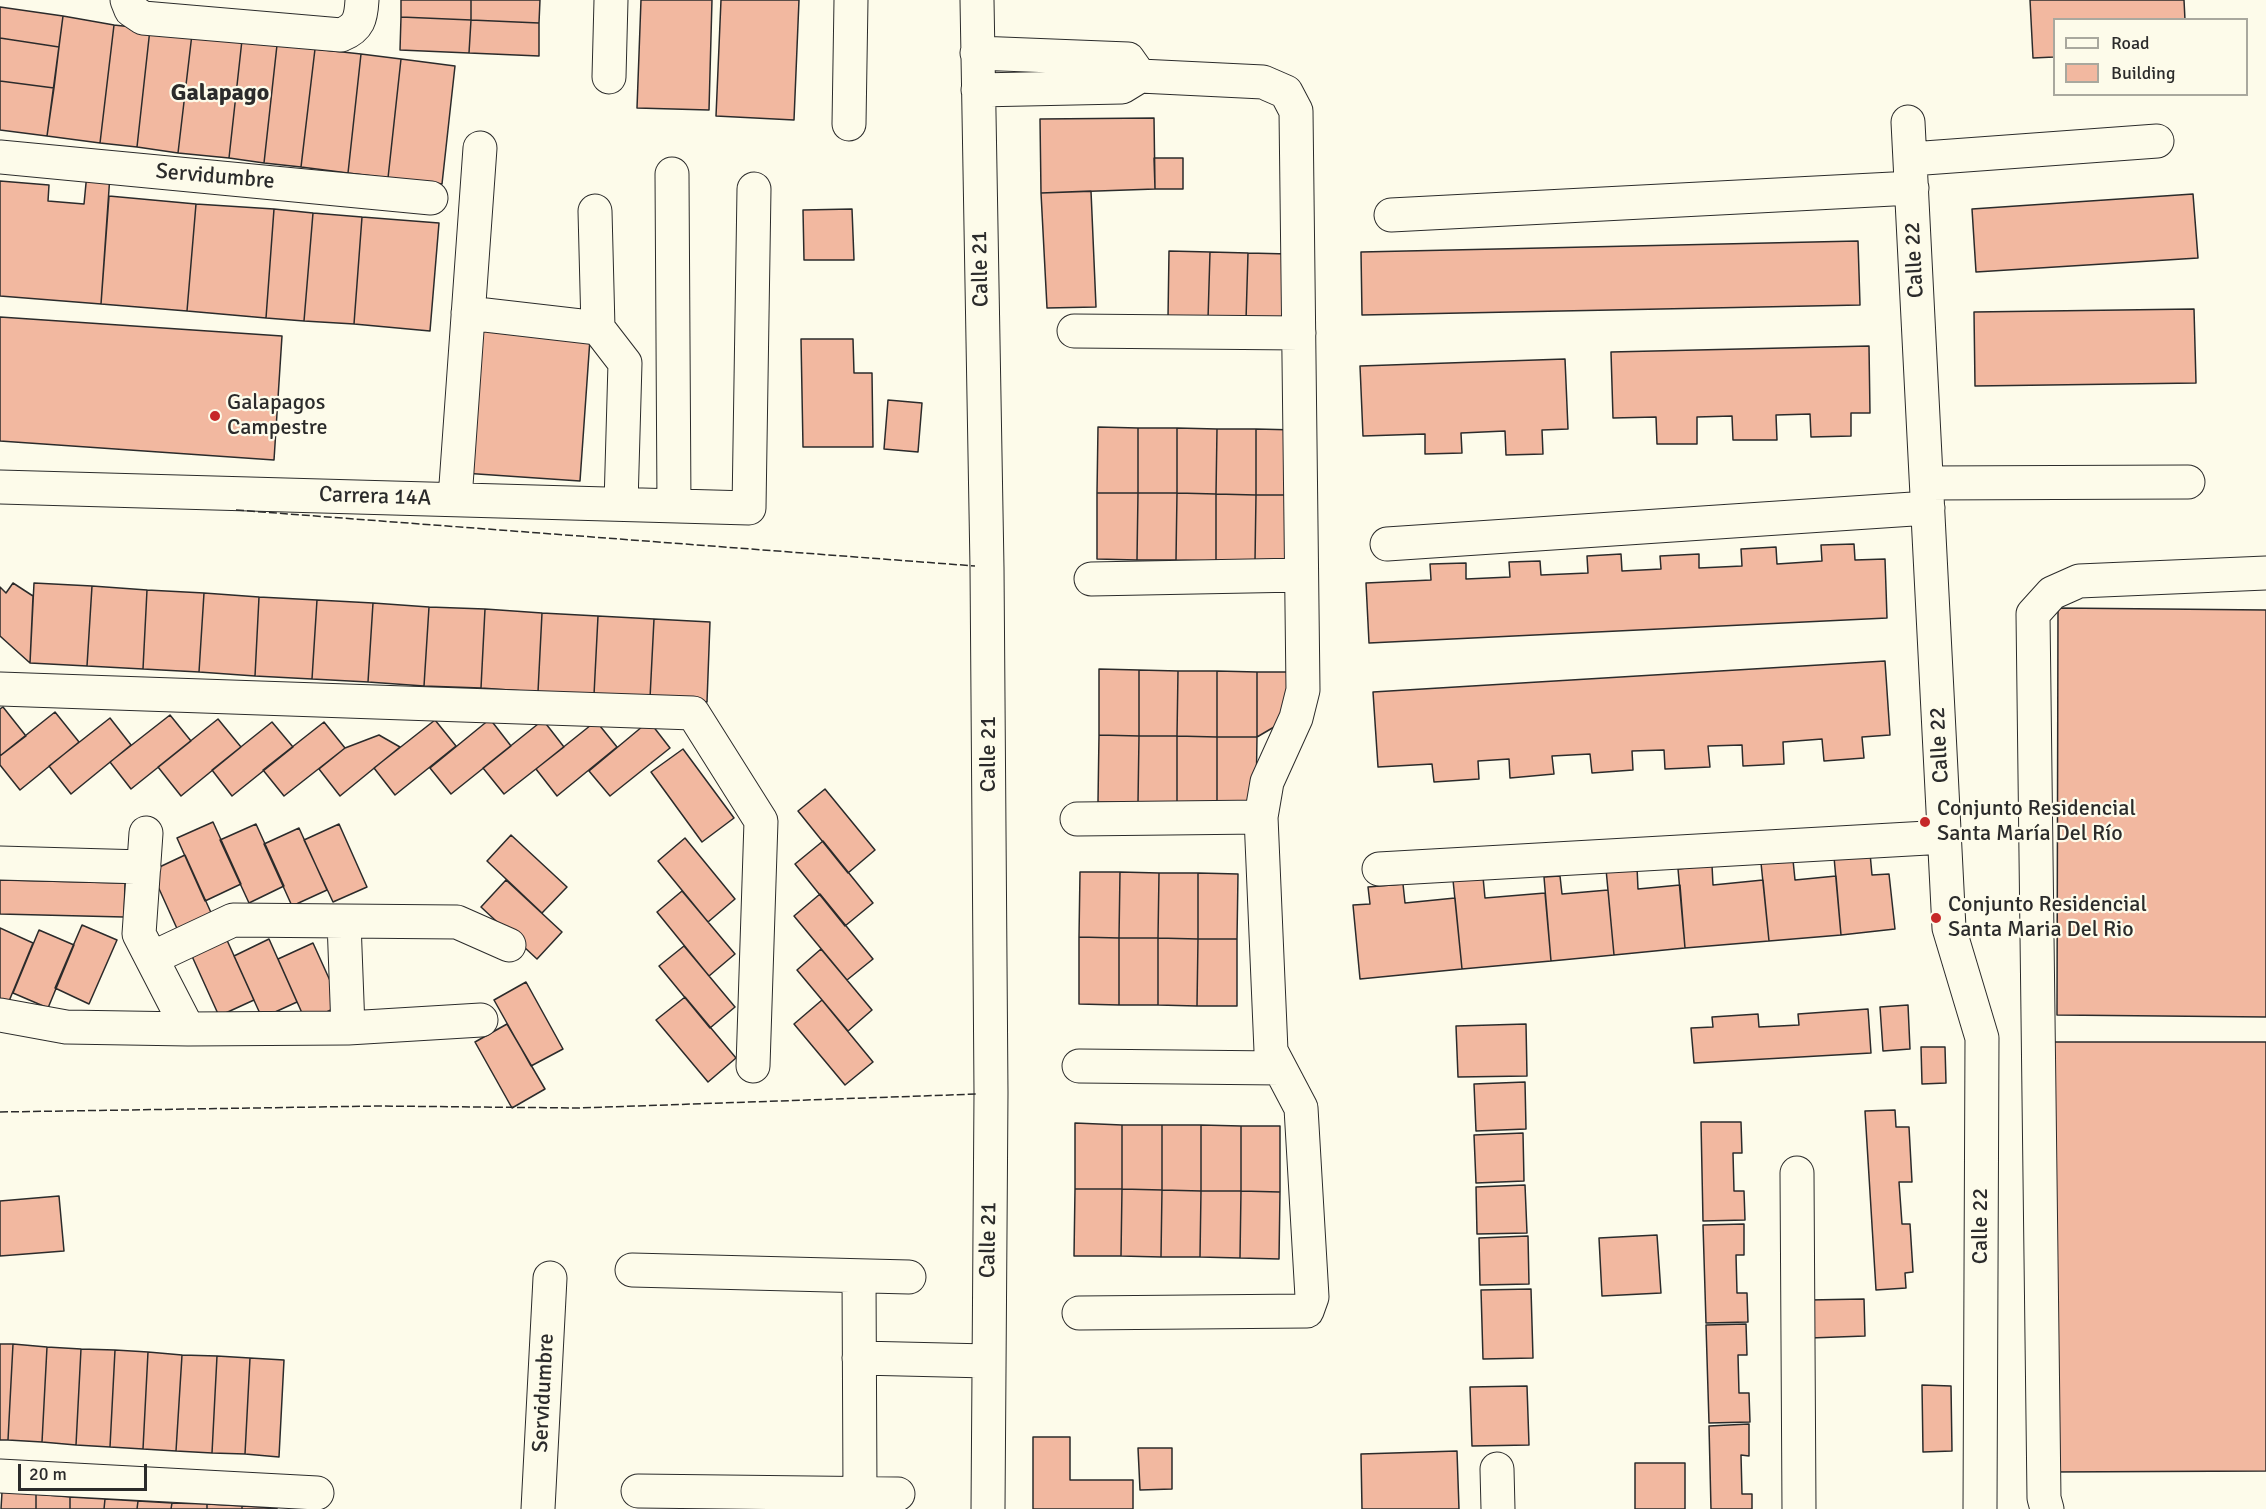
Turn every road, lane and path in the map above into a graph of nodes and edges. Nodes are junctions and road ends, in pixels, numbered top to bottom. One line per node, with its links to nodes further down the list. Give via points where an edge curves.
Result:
1 (128, 0): 2 (street, via 130,10 143,18 341,35 352,31 361,18)
2 (362, 0)
3 (610, 0): 8 (street)
4 (851, 0): 11 (street)
5 (977, 0): 6 (street, Calle 21)
6 (977, 53): 7 (street, via 1128,59); 9 (street, Calle 21)
7 (1140, 76): 9 (street, via 1122,87); 24 (street, via 1263,82 1286,92 1296,111)
8 (609, 77)
9 (978, 90): 60 (street, Calle 21, via 987,579 991,1093)
10 (1908, 122): 16 (street, Calle 22)
11 (849, 124)
12 (2157, 141): 16 (street)
13 (480, 148): 21 (street)
14 (0, 157): 18 (street, Servidumbre)
15 (672, 174): 30 (street)
16 (1911, 174): 20 (street); 27 (street, Calle 22)
17 (754, 189): 30 (street, Carrera 14A, via 749,507)
18 (431, 198)
19 (595, 212): 22 (street)
20 (1391, 215)
21 (468, 313): 22 (street); 28 (street)
22 (598, 328): 29 (street, via 626,363)
23 (1074, 331): 24 (street)
24 (1299, 333): 33 (street)
25 (2188, 482): 27 (street)
26 (0, 487): 28 (street, Carrera 14A)
27 (1927, 495): 31 (street); 39 (street, Calle 22)
28 (455, 500): 29 (street, Carrera 14A)
29 (621, 504): 30 (street, Carrera 14A)
30 (674, 506)
31 (1387, 544)
32 (2266, 573): 72 (street, via 2079,581 2052,593 2033,614)
33 (1301, 575): 34 (street); 36 (street, via 1303,690 1296,718 1267,782)
34 (1091, 579)
35 (0, 689): 50 (street, via 693,713 762,821)
36 (1261, 817): 37 (street); 52 (street, via 1271,1051)
37 (1077, 819)
38 (146, 832): 41 (street)
39 (1945, 837): 42 (street); 71 (street, Calle 22, via 1949,928 1982,1038)
40 (0, 863): 41 (street)
41 (144, 867): 45 (street, via 139,934)
42 (1379, 869)
43 (344, 922): 44 (street, via 457,922); 45 (street, via 233,920); 48 (street)
44 (509, 945)
45 (152, 958): 49 (street)
46 (0, 1015): 49 (street, via 66,1027)
47 (481, 1020): 48 (street)
48 (348, 1028): 49 (street)
49 (188, 1029)
50 (753, 1065)
51 (1079, 1066): 52 (street)
52 (1280, 1068): 58 (street, via 1301,1108 1312,1297 1307,1311)
53 (1797, 1173): 70 (street)
54 (632, 1270): 55 (street)
55 (860, 1276): 56 (street); 59 (street)
56 (909, 1277)
57 (550, 1278): 67 (street, Servidumbre)
58 (1079, 1313)
59 (859, 1358): 60 (street); 65 (street)
60 (988, 1361): 68 (street, Calle 21)
61 (1497, 1469): 69 (street)
62 (0, 1476): 64 (street)
63 (638, 1491): 65 (street)
64 (317, 1493)
65 (860, 1494): 66 (street)
66 (898, 1494)
67 (538, 1509)
68 (988, 1509)
69 (1498, 1509)
70 (1799, 1509)
71 (1980, 1509)
72 (2047, 1509)

